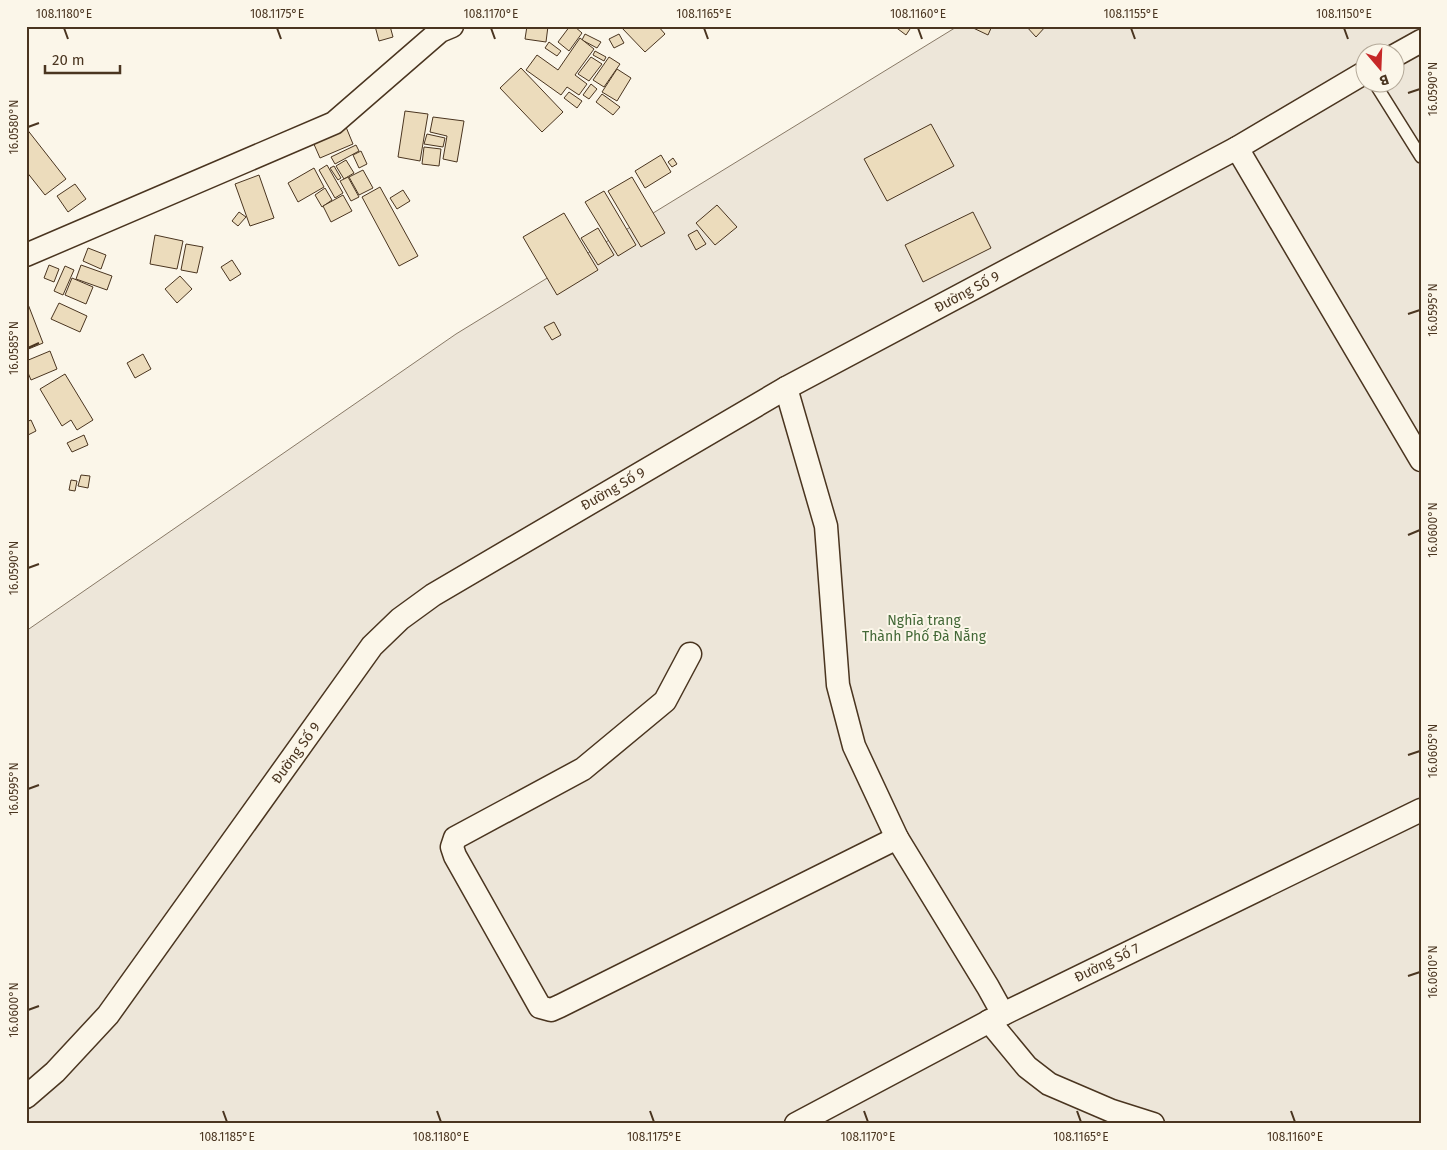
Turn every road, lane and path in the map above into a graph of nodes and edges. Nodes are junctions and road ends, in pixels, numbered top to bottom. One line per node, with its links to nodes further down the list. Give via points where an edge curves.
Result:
1 (452, 26): 8 (street, via 440,30 334,123)
2 (1421, 41): 3 (street)
3 (1404, 50)
4 (1354, 79): 6 (street, Đường Số 9)
5 (1380, 92): 7 (lane)
6 (1237, 148): 9 (street, Đường Số 9); 10 (street)
7 (1421, 157)
8 (26, 255)
9 (786, 388): 13 (street, via 826,526 838,685 854,746); 15 (street, Đường Số 9, via 433,595 400,619 372,646 108,1015 55,1072)
10 (1421, 460)
11 (690, 654): 13 (street, via 666,701 583,769 455,838 454,856 540,1007 551,1010 560,1006)
12 (1421, 810): 14 (street, Đường Số 7)
13 (898, 838): 14 (street, via 988,987)
14 (996, 1017): 16 (street, Đường Số 7); 17 (street, via 1027,1066 1049,1084 1112,1111)
15 (26, 1097)
16 (796, 1124)
17 (1153, 1124)

